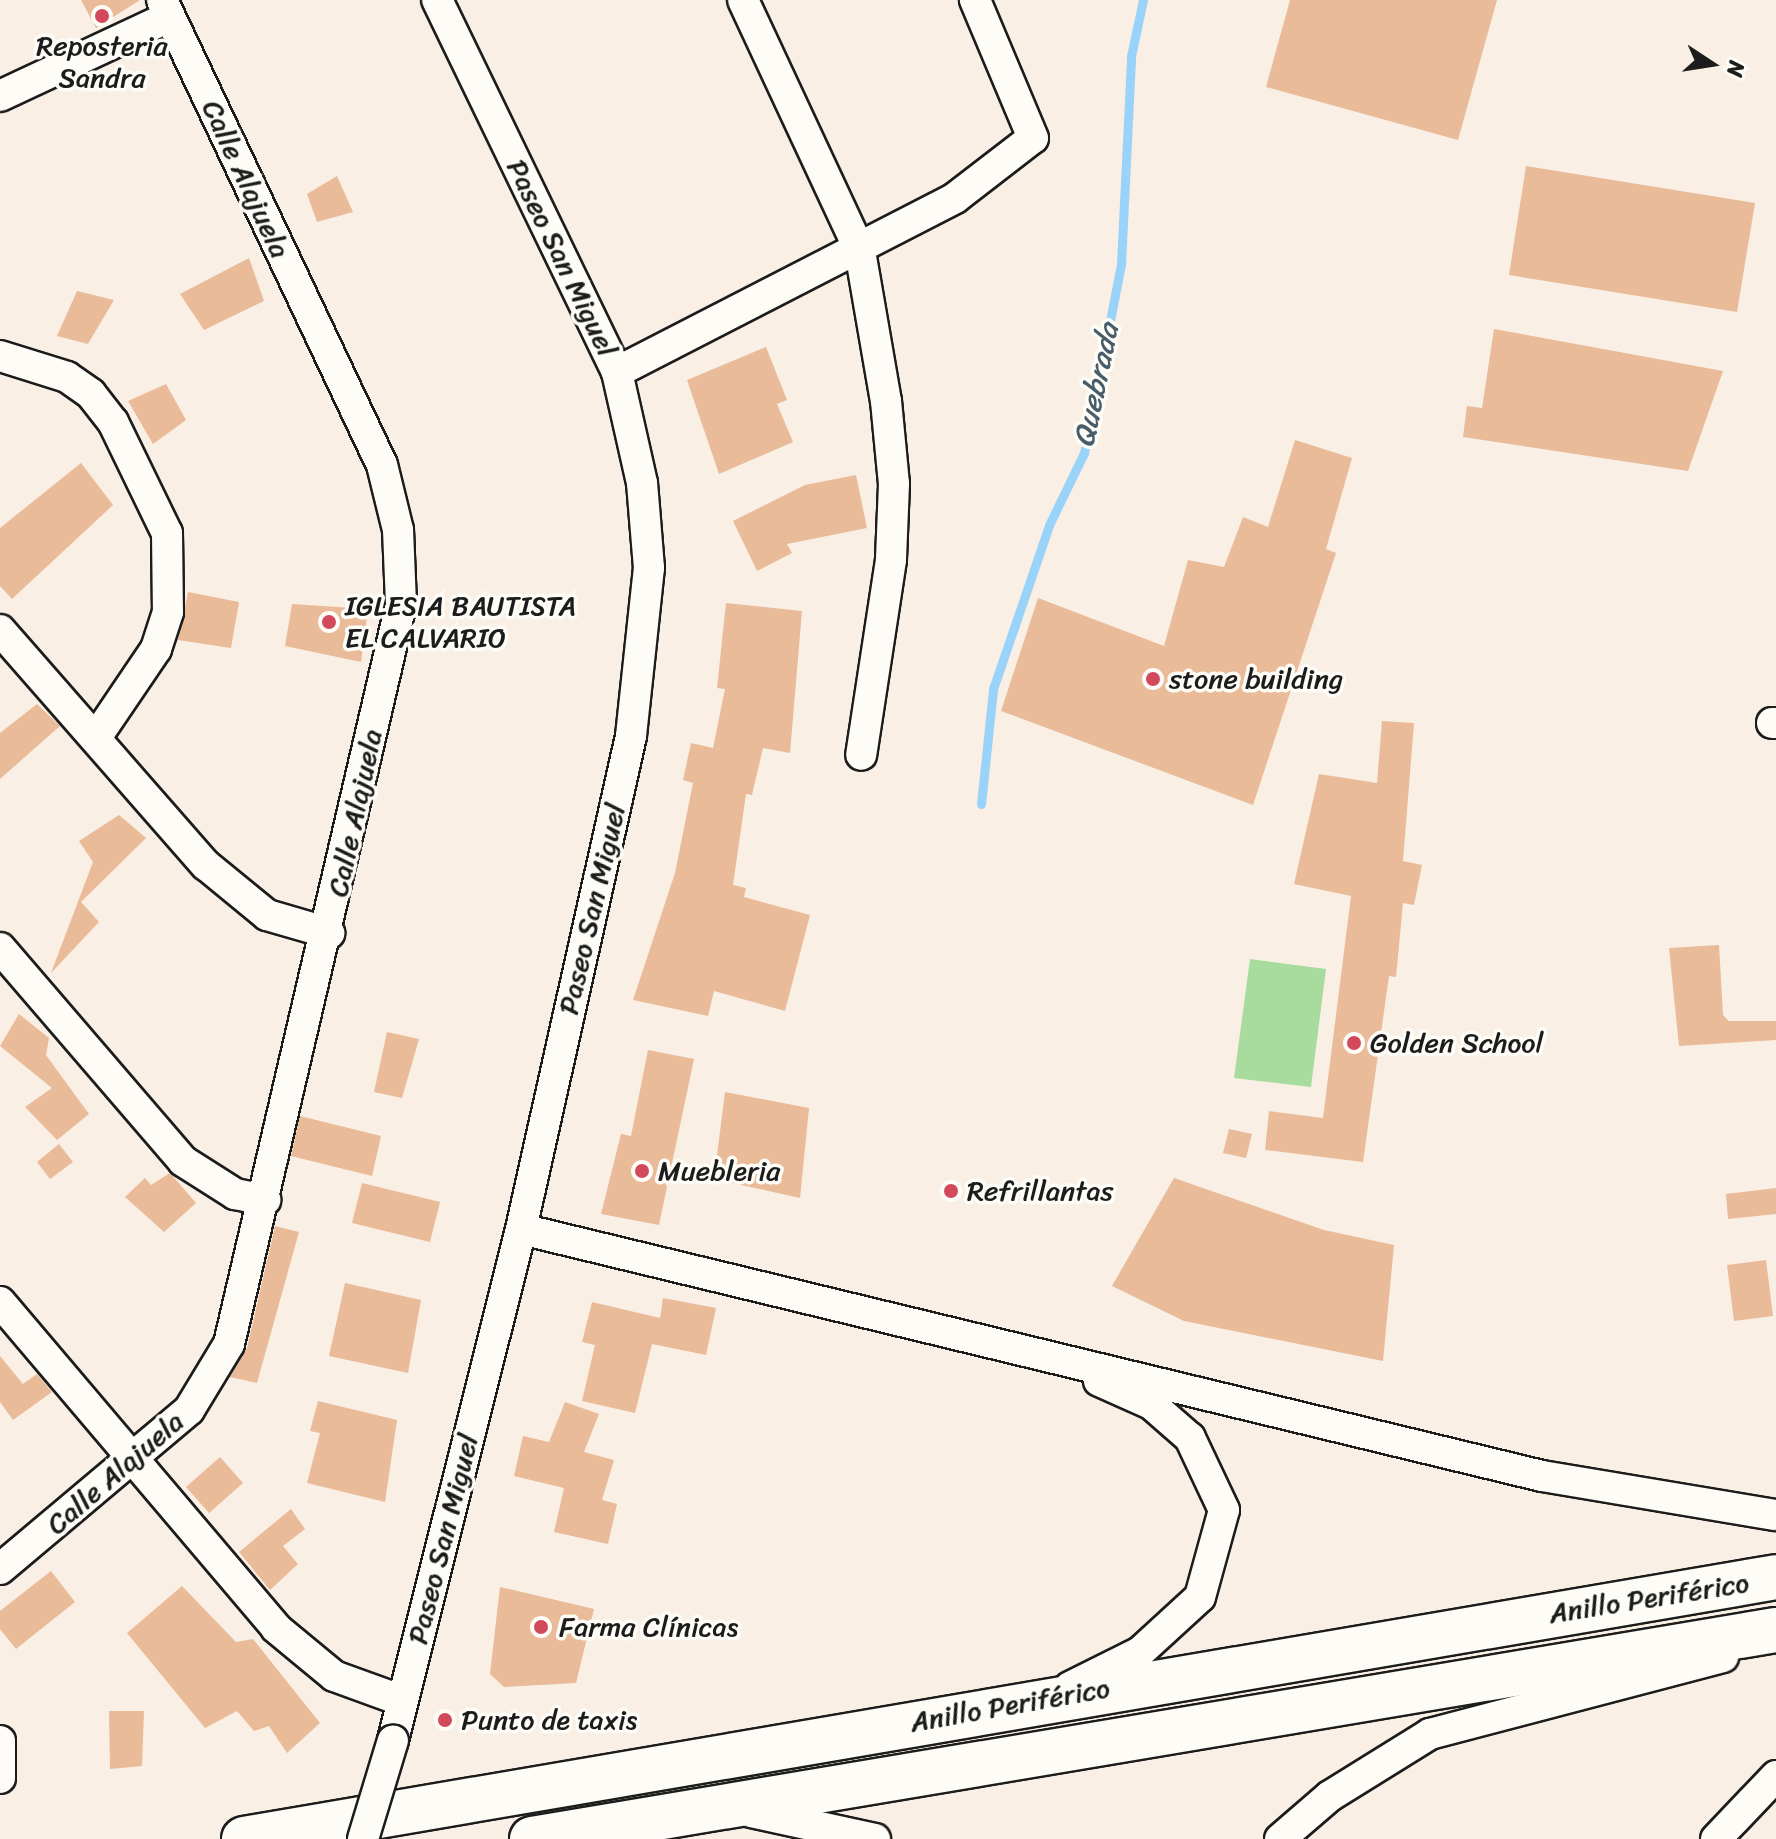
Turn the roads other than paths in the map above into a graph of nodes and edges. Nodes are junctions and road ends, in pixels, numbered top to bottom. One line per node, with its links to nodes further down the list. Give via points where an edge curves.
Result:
1 (437, 0): 8 (street, Paseo San Miguel)
2 (743, 0): 6 (street)
3 (975, 0): 6 (street, via 1033,138 955,198)
4 (165, 8): 5 (street); 12 (street, Calle Alajuela, via 382,465 398,530 401,604)
5 (0, 96)
6 (860, 251): 8 (street); 11 (street, via 894,484 882,637)
7 (0, 356): 10 (street, via 67,377 91,394 113,422 167,533 168,612 156,649)
8 (617, 372): 15 (street, Paseo San Miguel, via 642,483 645,651)
9 (0, 630): 10 (street)
10 (97, 736): 12 (street, via 206,865 267,915)
11 (861, 755)
12 (329, 933): 14 (street, Calle Alajuela)
13 (0, 948): 14 (street, via 183,1161 235,1194)
14 (265, 1200): 18 (street, Calle Alajuela, via 229,1344 189,1410)
15 (521, 1229): 17 (street); 25 (street, Paseo San Miguel)
16 (0, 1302): 18 (street)
17 (1039, 1353): 19 (street, via 1542,1476); 24 (street, via 1151,1404 1190,1438 1224,1510 1200,1597 1174,1627)
18 (134, 1461): 20 (street, Calle Alajuela); 25 (street, via 276,1628 334,1676)
19 (1776, 1515)
20 (0, 1569)
21 (1776, 1577): 24 (highway, Anillo Periférico)
22 (1776, 1630): 29 (highway, Anillo Periférico)
23 (1776, 1644): 30 (street, via 1430,1734 1330,1796)
24 (1047, 1699): 31 (highway, Anillo Periférico)
25 (403, 1701): 32 (street, Paseo San Miguel, bridge)
26 (0, 1741): 28 (street)
27 (1776, 1776): 35 (street)
28 (0, 1778)
29 (717, 1807): 33 (highway, Anillo Periférico); 34 (street)
30 (1283, 1838)
31 (244, 1839)
32 (363, 1839)
33 (532, 1839)
34 (875, 1839)
35 (1716, 1839)

